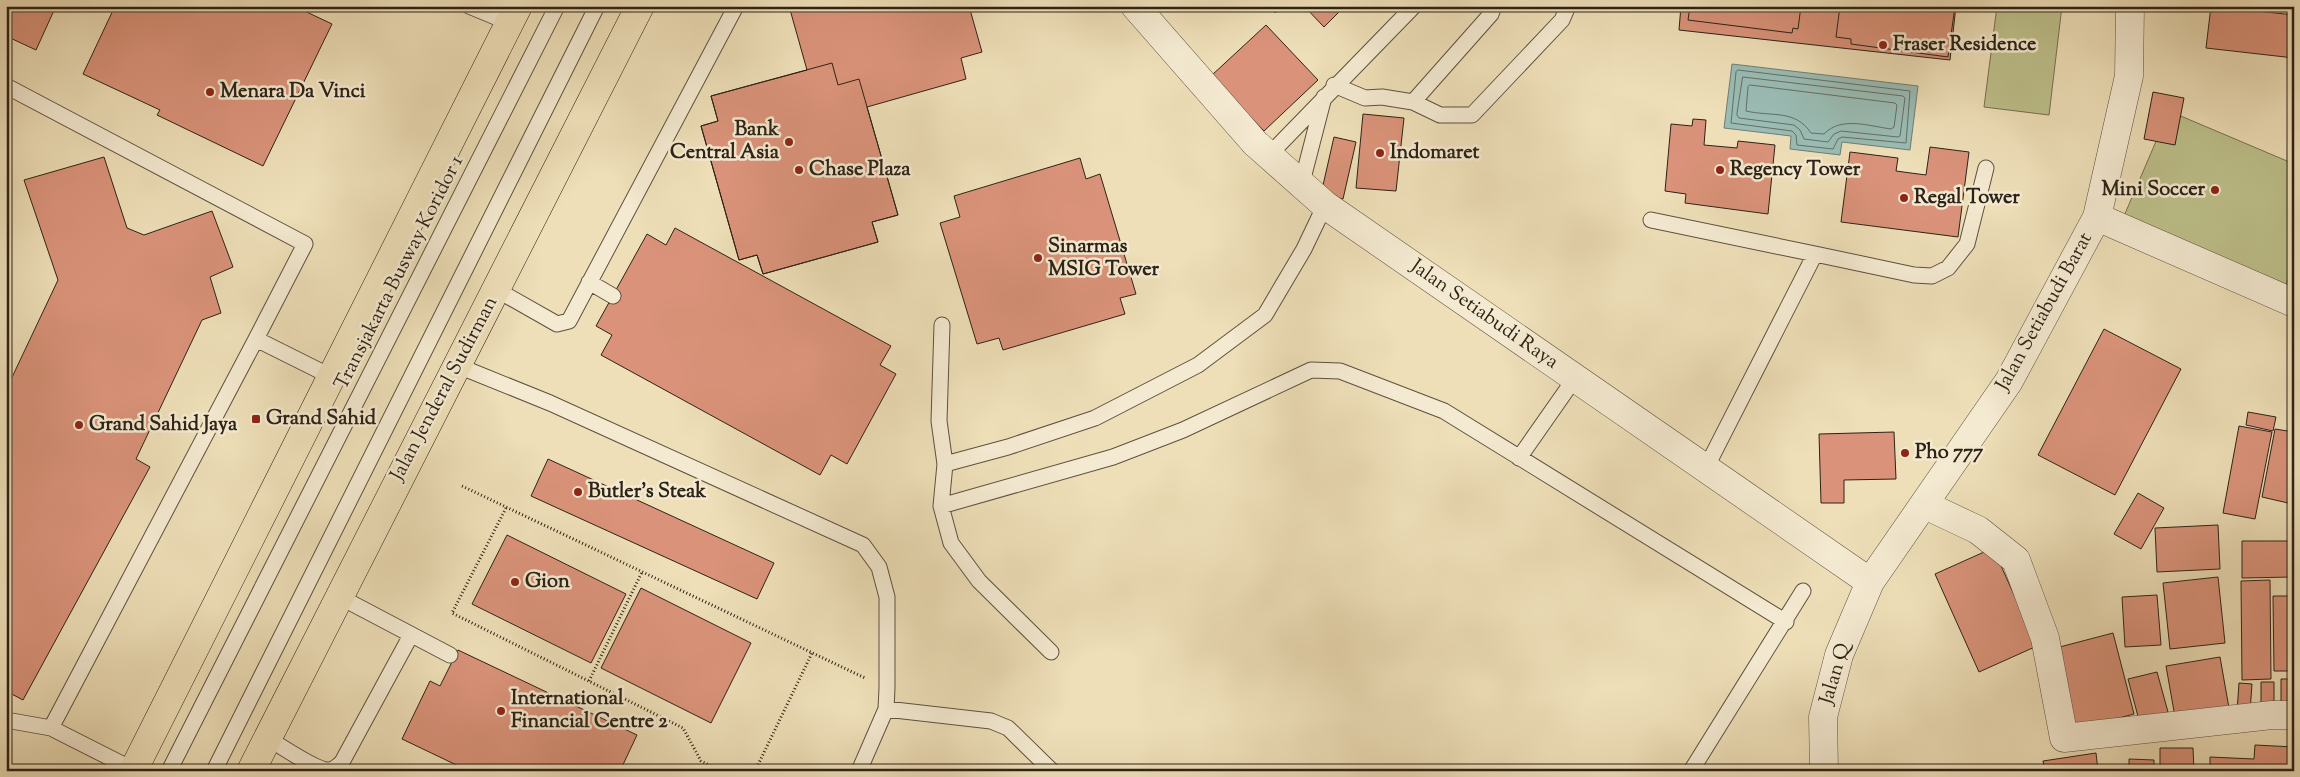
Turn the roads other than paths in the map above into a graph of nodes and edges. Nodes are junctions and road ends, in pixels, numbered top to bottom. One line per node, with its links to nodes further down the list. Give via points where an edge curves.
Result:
1 (469, 6): 11 (lane)
2 (557, 6): 50 (lane, Transjakarta Busway Koridor 1)
3 (596, 6): 51 (lane)
4 (640, 6): 23 (main road, Jalan Jenderal Sudirman)
5 (736, 6): 22 (lane)
6 (1135, 6): 15 (street, Jalan Setiabudi Raya)
7 (1414, 6): 13 (lane)
8 (1494, 6): 14 (lane, via 1491,14)
9 (1568, 6): 14 (lane, via 1562,20 1472,115 1440,115)
10 (2130, 6): 19 (street, Jalan Setiabudi Barat, via 2129,76)
11 (514, 14): 29 (main road)
12 (6, 86): 27 (lane, via 305,244)
13 (1329, 91): 14 (lane); 15 (lane); 17 (lane)
14 (1413, 102)
15 (1268, 156): 17 (street, Jalan Setiabudi Raya)
16 (1986, 168): 21 (lane, via 1967,244 1948,268 1932,276 1914,275)
17 (1301, 186): 18 (street, Jalan Setiabudi Raya)
18 (1325, 205): 30 (street, Jalan Setiabudi Raya); 32 (lane, via 1304,249 1265,315 1198,366 1095,418)
19 (2097, 216): 25 (street); 34 (street, Jalan Setiabudi Barat, via 2010,381)
20 (1651, 220): 21 (lane)
21 (1815, 254): 33 (lane)
22 (589, 282): 23 (lane, via 569,321 557,324); 24 (lane)
23 (497, 290): 28 (main road, Jalan Jenderal Sudirman)
24 (613, 296)
25 (2294, 303)
26 (942, 325): 32 (lane, via 939,421)
27 (256, 339): 29 (lane); 46 (lane)
28 (456, 366): 38 (main road, Jalan Jenderal Sudirman); 43 (lane, via 550,403 863,545 879,567 887,597)
29 (330, 376): 49 (main road)
30 (1575, 378): 31 (lane); 33 (street, Jalan Setiabudi Raya)
31 (1519, 458): 35 (lane, via 1436,408 1340,370 1311,370 1183,430 1113,457); 39 (lane)
32 (945, 464): 35 (lane)
33 (1706, 468): 36 (street, Jalan Setiabudi Raya)
34 (1925, 505): 36 (street, Jalan Setiabudi Barat); 44 (street, via 1978,530 2016,560 2045,638 2064,738)
35 (941, 506): 41 (lane, via 951,543 979,581)
36 (1870, 582): 55 (street, Jalan Q, via 1839,655 1823,717)
37 (1803, 591): 39 (lane)
38 (338, 596): 40 (lane); 47 (main road, Jalan Jenderal Sudirman)
39 (1786, 622): 54 (lane)
40 (411, 634): 42 (lane); 47 (lane, via 342,762 335,768 327,770 308,762)
41 (1051, 652)
42 (450, 655)
43 (886, 709): 52 (lane); 53 (lane, via 991,721 1008,728)
44 (2294, 715)
45 (7, 720): 46 (lane)
46 (50, 728): 49 (lane)
47 (268, 738): 48 (main road, Jalan Jenderal Sudirman)
48 (256, 769)
49 (133, 770)
50 (169, 771)
51 (214, 771)
52 (859, 771)
53 (1052, 771)
54 (1691, 771)
55 (1824, 771)

